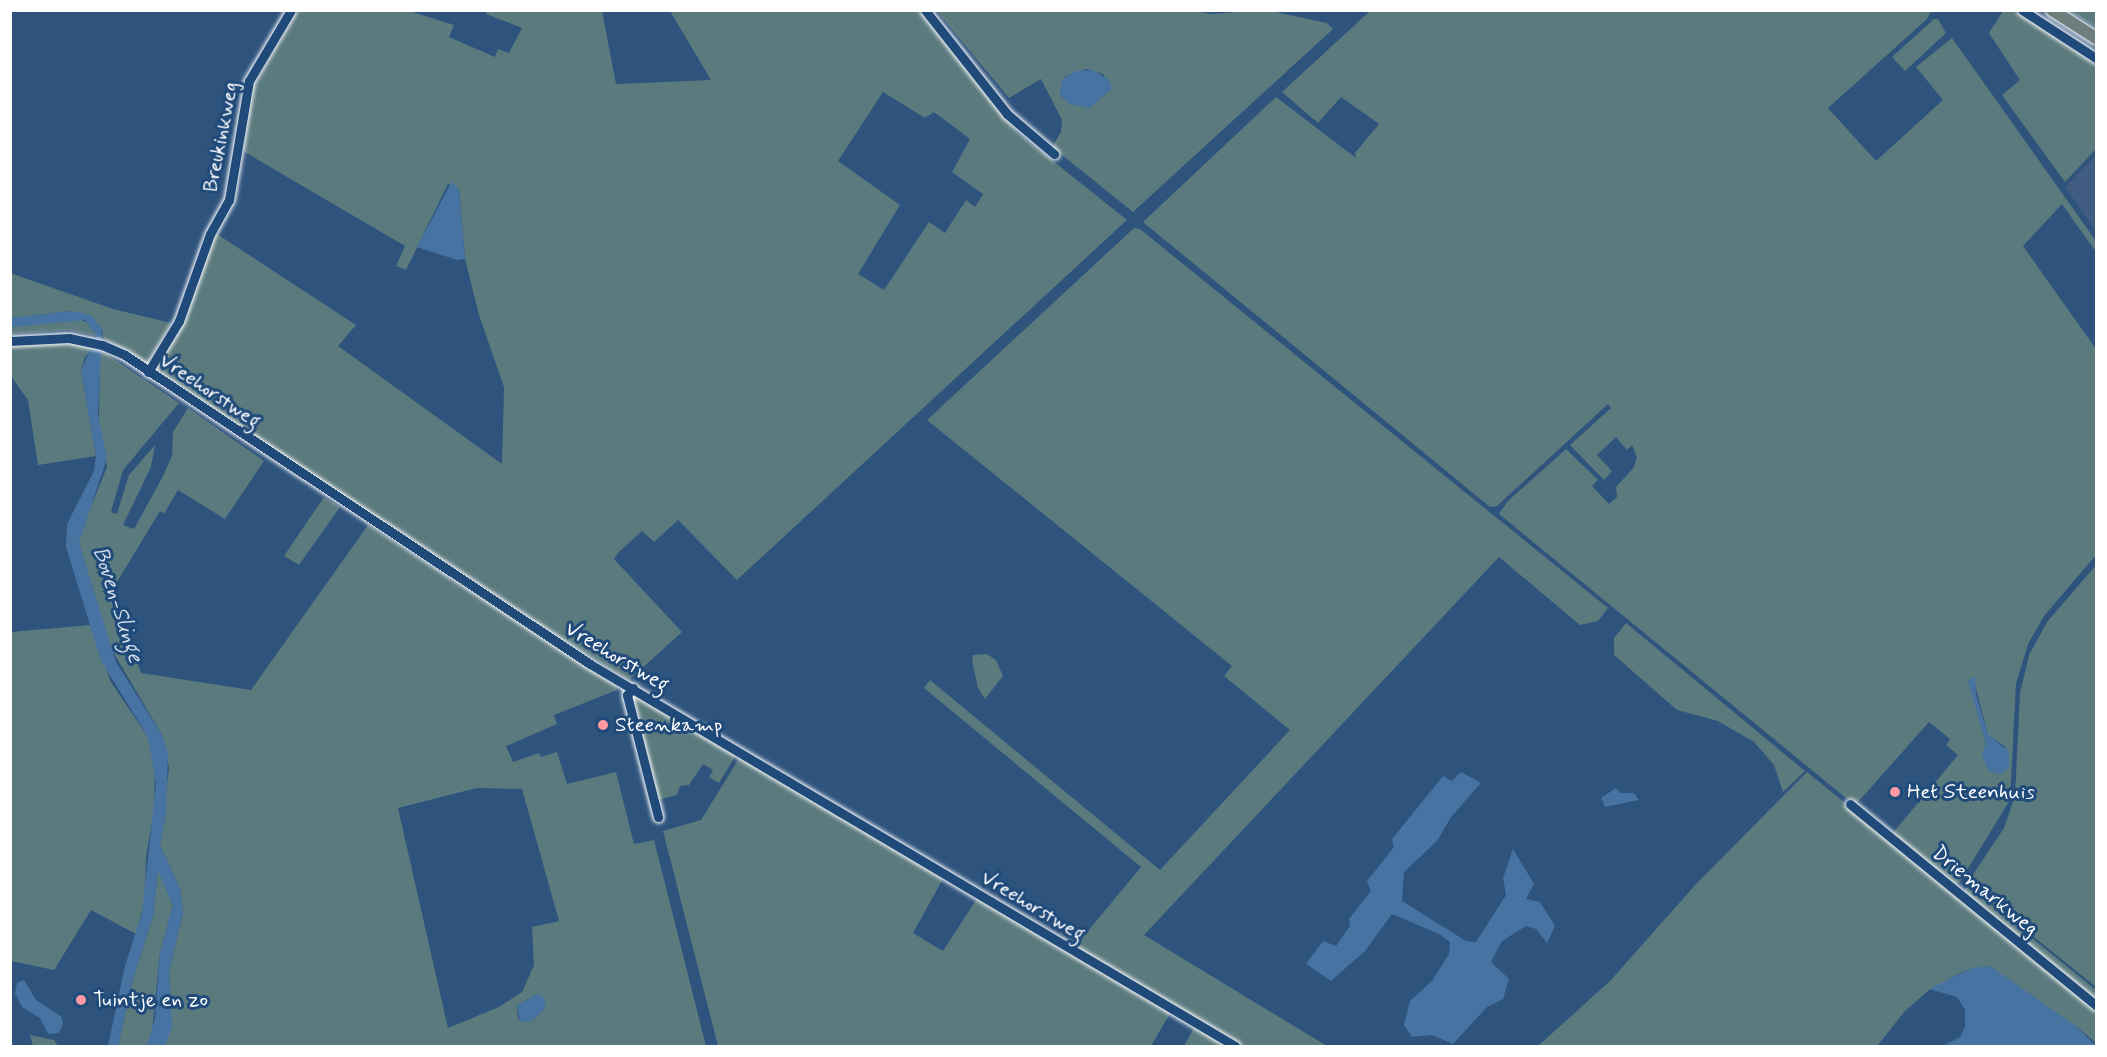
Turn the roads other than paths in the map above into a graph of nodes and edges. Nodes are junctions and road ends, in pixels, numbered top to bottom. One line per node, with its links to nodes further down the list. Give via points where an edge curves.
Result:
1 (291, 10): 9 (street, Breukinkweg, via 249,81 229,200 210,234 179,321)
2 (925, 10): 7 (street, via 1007,114)
3 (2022, 10): 6 (street)
4 (2052, 10): 5 (main road)
5 (2097, 38)
6 (2097, 58)
7 (1054, 154)
8 (10, 341): 9 (street, Vreehorstweg, via 69,338 98,344)
9 (148, 372): 10 (street, Vreehorstweg)
10 (633, 688): 12 (street, via 627,695); 14 (street, Vreehorstweg)
11 (1850, 804): 13 (street, Driemarkweg)
12 (658, 817)
13 (2097, 1005)
14 (1234, 1047)

